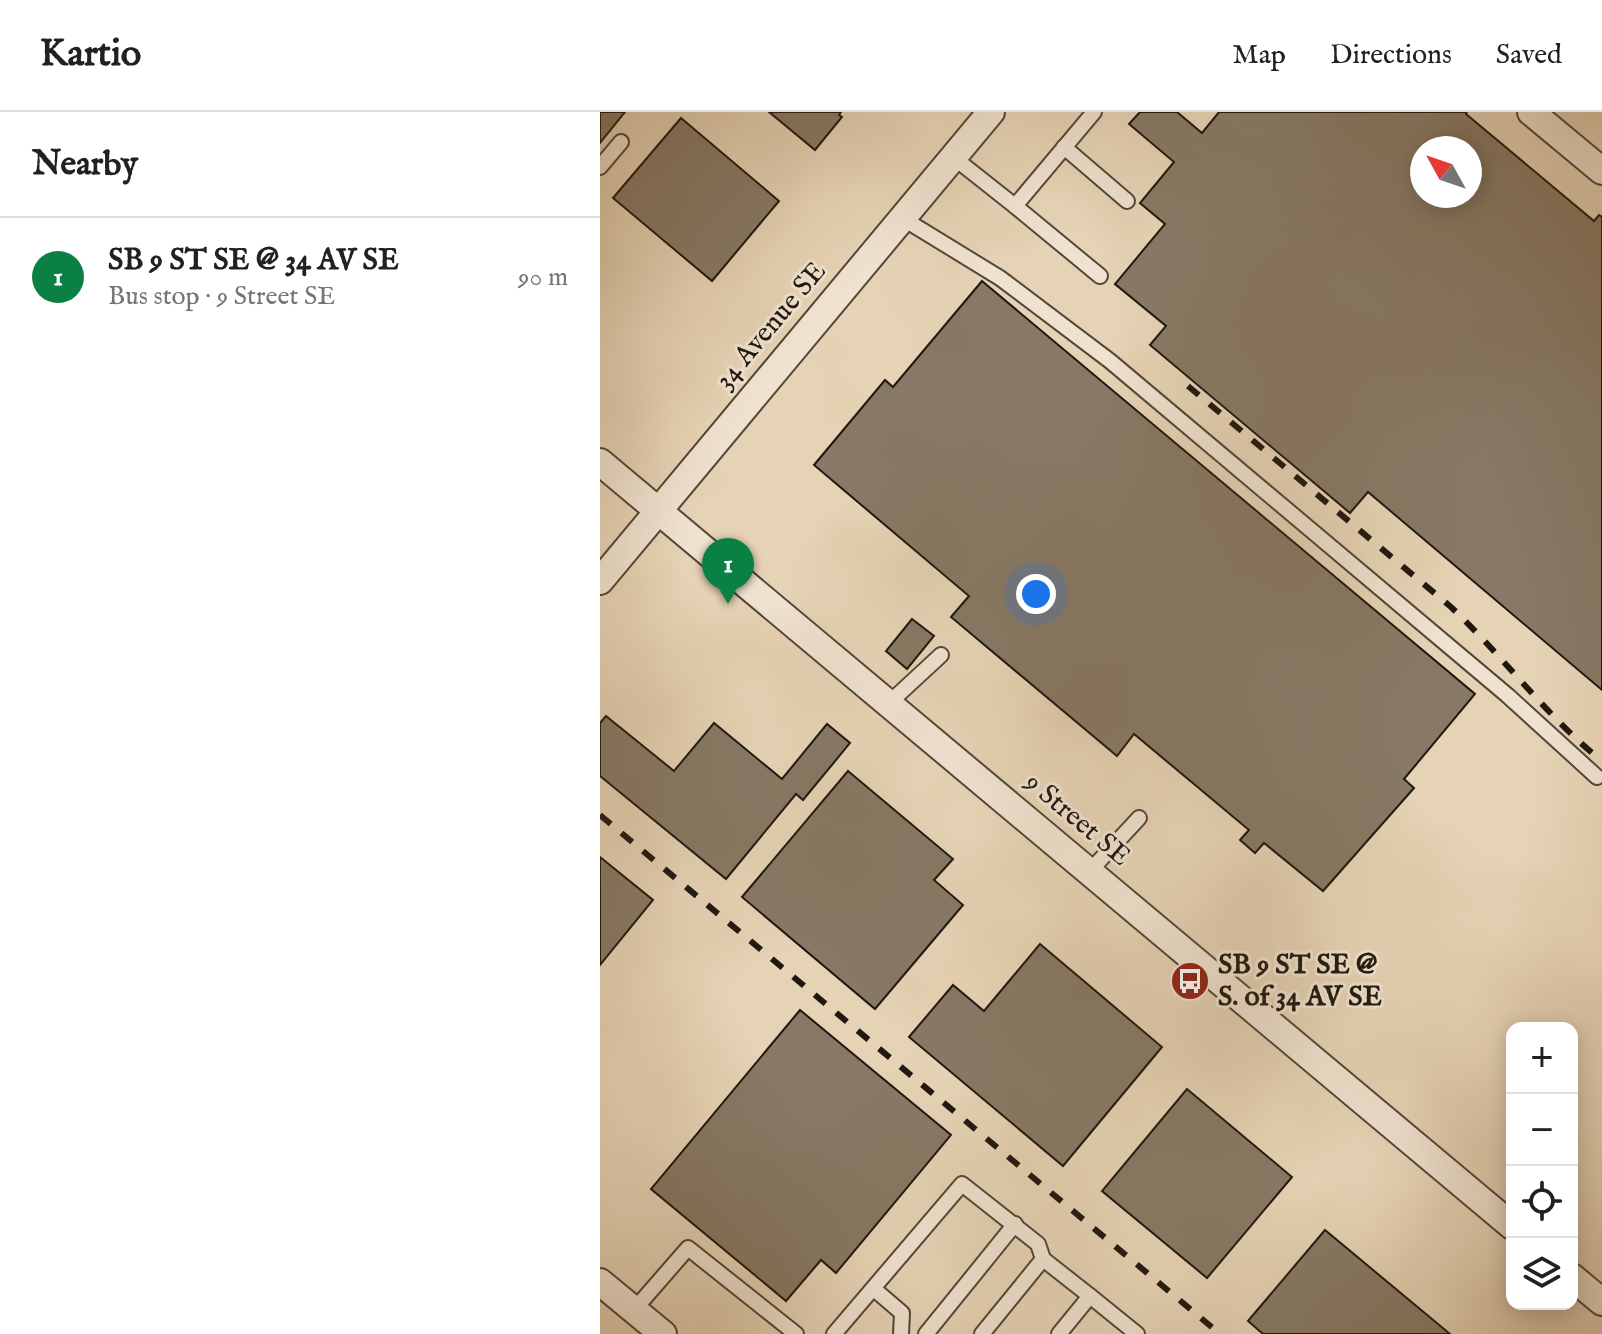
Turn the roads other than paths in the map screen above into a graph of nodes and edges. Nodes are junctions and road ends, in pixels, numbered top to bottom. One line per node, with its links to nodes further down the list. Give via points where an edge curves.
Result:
1 (991, 112): 6 (street, 34 Avenue SE)
2 (1094, 112): 5 (lane)
3 (1531, 112): 8 (street)
4 (621, 142): 7 (lane)
5 (1064, 147): 9 (lane); 10 (lane)
6 (953, 157): 10 (lane); 11 (street, 34 Avenue SE)
7 (600, 167)
8 (1602, 171)
9 (1127, 201)
10 (1015, 206): 12 (lane)
11 (902, 218): 14 (street, 34 Avenue SE); 18 (lane, via 1000,278 1110,361)
12 (1100, 276)
13 (600, 462): 14 (street, 9 Street SE)
14 (658, 512): 15 (street, 34 Avenue SE); 17 (street, 9 Street SE)
15 (600, 581)
16 (941, 655): 17 (lane)
17 (888, 704): 20 (street, 9 Street SE)
18 (1597, 777)
19 (1139, 818): 20 (lane)
20 (1089, 872): 21 (street, 9 Street SE)
21 (1506, 1221)
22 (1015, 1224): 23 (lane, via 1038,1244); 26 (lane, via 962,1184); 34 (lane)
23 (1043, 1259): 27 (lane); 35 (lane)
24 (600, 1282): 29 (street)
25 (1578, 1282): 28 (street)
26 (874, 1289): 32 (lane); 33 (lane, via 902,1313)
27 (1090, 1296): 36 (lane); 37 (lane)
28 (1602, 1302)
29 (634, 1310): 30 (street); 31 (lane, via 688,1248)
30 (663, 1334)
31 (796, 1334)
32 (834, 1334)
33 (901, 1334)
34 (926, 1334)
35 (982, 1334)
36 (1059, 1334)
37 (1137, 1334)

